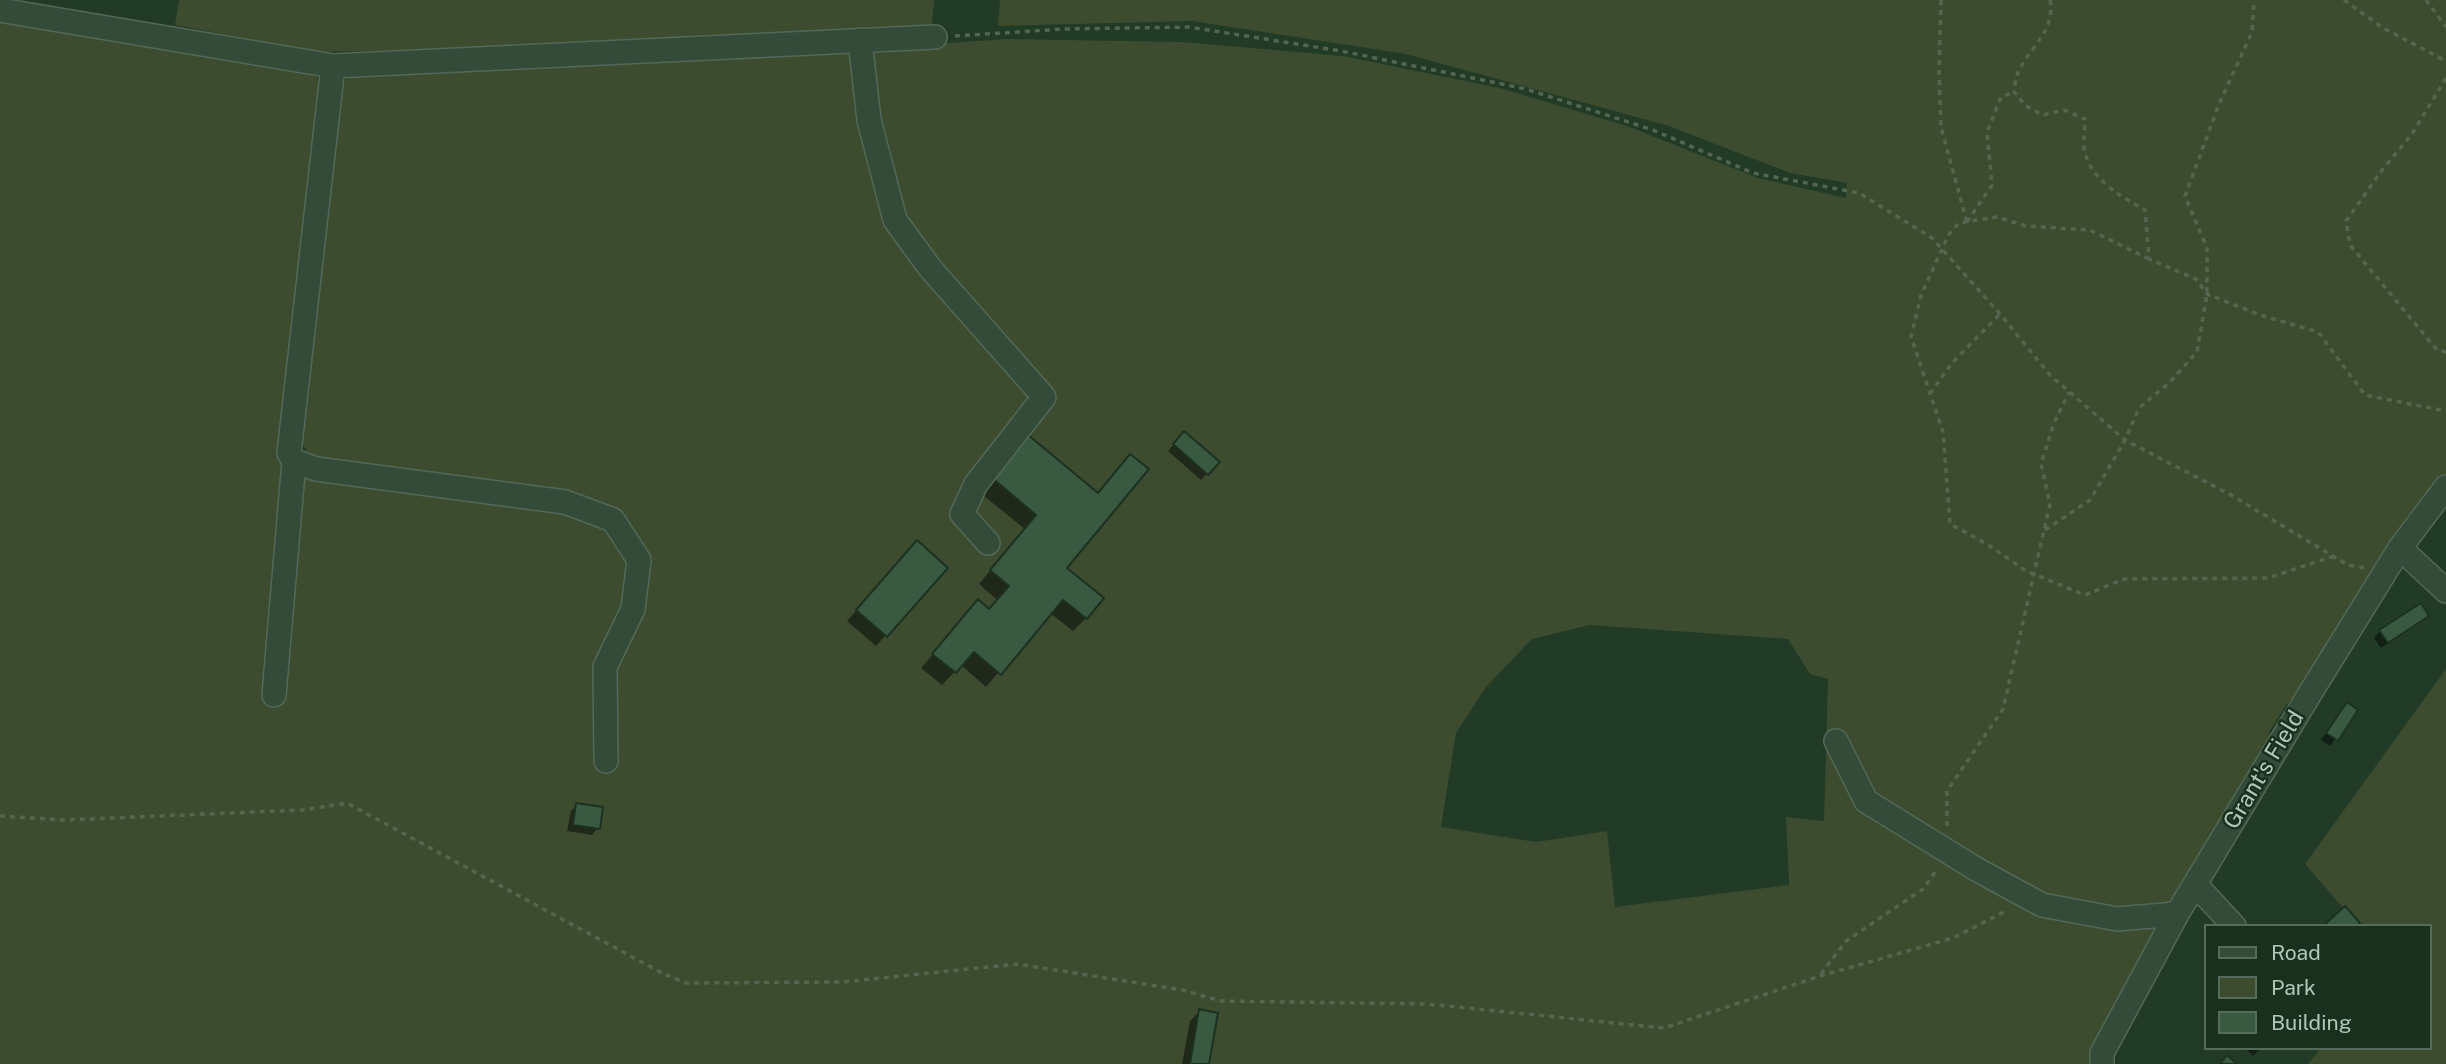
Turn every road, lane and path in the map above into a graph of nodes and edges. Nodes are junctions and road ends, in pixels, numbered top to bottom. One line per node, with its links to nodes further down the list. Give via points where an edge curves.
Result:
1 (1941, 0): 14 (path, via 1941,127)
2 (2052, 0): 13 (path, via 2052,11 2038,44 2017,74)
3 (2344, 0): 10 (path)
4 (2426, 0): 7 (path)
5 (2254, 1): 17 (path, via 2252,32 2218,104 2185,196 2207,248)
6 (0, 10): 11 (street)
7 (2446, 27)
8 (935, 37): 9 (street); 15 (path, via 1189,27 1341,51 1526,89 1653,130 1753,173 1859,193)
9 (860, 40): 11 (street); 27 (street, via 869,120 895,219 930,268 1044,397 976,484 962,514)
10 (2446, 61)
11 (333, 66): 24 (street, via 289,453)
12 (2446, 78): 19 (path, via 2412,134 2346,221 2350,245 2437,350)
13 (2014, 92): 14 (path, via 2001,97 1987,132 1992,185); 16 (path, via 2026,106 2043,115 2064,110 2085,119 2084,147 2090,166 2114,193 2145,210)
14 (1967, 222): 15 (path, via 1959,223); 16 (path, via 1997,217 2026,226 2090,230)
15 (1941, 248): 18 (path); 21 (path, via 1921,295 1911,337)
16 (2149, 258): 17 (path, via 2196,279)
17 (2207, 294): 22 (path, via 2318,332 2365,395); 23 (path, via 2197,352 2140,408)
18 (2000, 314): 20 (path); 21 (path, via 1952,363)
19 (2446, 352)
20 (2069, 392): 23 (path); 26 (path, via 2041,464 2050,504)
21 (1930, 394): 31 (path, via 1943,432 1950,524)
22 (2446, 411)
23 (2125, 440): 26 (path, via 2090,500); 29 (path)
24 (294, 461): 33 (street); 35 (street, via 316,469 565,502 613,520 639,560 633,609 605,667)
25 (2446, 487): 28 (street, Grant's Field)
26 (2044, 531): 31 (path)
27 (988, 542)
28 (2400, 548): 30 (street, Grant's Field); 32 (street)
29 (2334, 556): 30 (path, via 2348,565); 31 (path, via 2268,578 2124,579 2085,594)
30 (2386, 571): 38 (street, Grant's Field)
31 (2034, 573): 37 (path, via 2003,709 1947,791)
32 (2446, 591)
33 (274, 695)
34 (1836, 741): 37 (street, via 1866,801)
35 (606, 761)
36 (0, 816): 42 (path, via 64,820 303,810 347,803 686,983 842,982 1017,964 1182,990 1221,1001 1427,1004 1664,1028)
37 (1950, 853): 39 (street); 42 (path, via 1923,889 1846,942)
38 (2195, 884): 40 (street, Grant's Field); 41 (street)
39 (2030, 898): 40 (street, via 2042,905 2117,919); 42 (path, via 1953,939)
40 (2177, 914): 43 (street, Grant's Field, via 2102,1053)
41 (2232, 924)
42 (1820, 976)
43 (2102, 1064)

